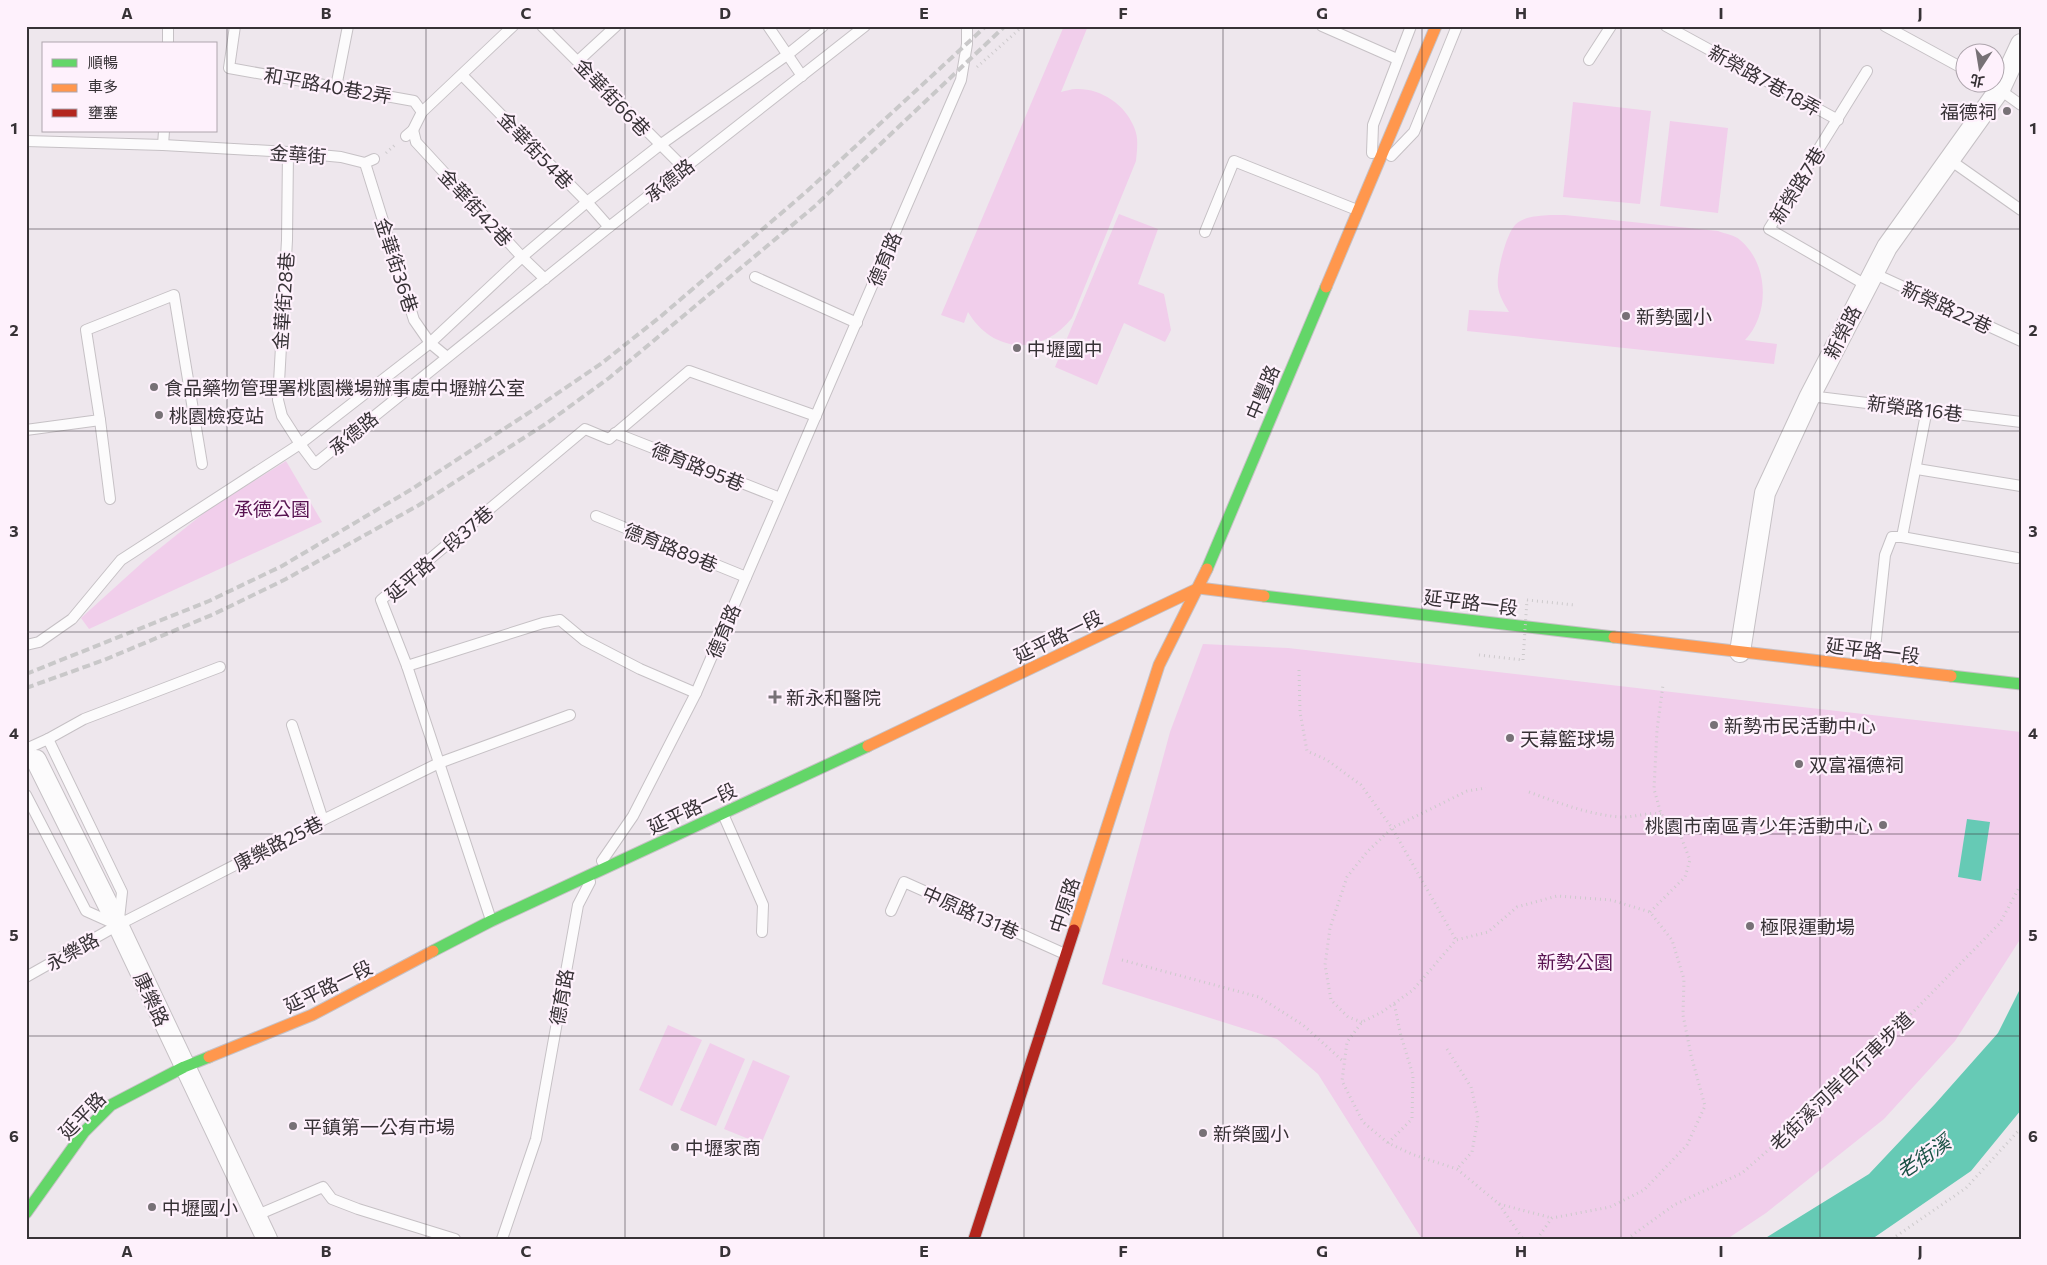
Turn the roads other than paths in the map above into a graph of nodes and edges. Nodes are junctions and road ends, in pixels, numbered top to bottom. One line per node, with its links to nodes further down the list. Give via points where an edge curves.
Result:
1 (168, 26): 18 (lane)
2 (236, 26): 29 (lane, 和平路40巷2弄, via 228,68)
3 (348, 26): 29 (lane)
4 (513, 26): 27 (lane)
5 (542, 26): 23 (lane, 金華街66巷)
6 (616, 26): 23 (lane)
7 (768, 26): 20 (lane)
8 (823, 26): 20 (lane, 承德路)
9 (865, 26): 28 (lane, 承德路)
10 (967, 26): 53 (lane, 德育路, via 961,80)
11 (1322, 26): 21 (lane)
12 (1411, 26): 21 (lane)
13 (1436, 26): 43 (main road, 中豐路)
14 (1456, 26): 43 (lane, via 1414,132)
15 (1611, 26): 22 (lane)
16 (1666, 26): 34 (lane, 新榮路7巷18弄)
17 (1885, 26): 24 (lane)
18 (168, 42)
19 (2021, 44): 26 (street, 新榮路)
20 (786, 55): 28 (lane); 38 (lane, 承德路)
21 (1397, 59): 43 (lane, via 1373,125)
22 (1588, 60)
23 (578, 61): 38 (lane, 金華街66巷)
24 (1954, 64)
25 (1868, 71): 34 (lane, 新榮路7巷)
26 (2004, 71)
27 (462, 75): 33 (lane); 44 (lane, 金華街54巷)
28 (802, 76): 42 (lane, 承德路)
29 (336, 87): 33 (lane, 和平路40巷2弄, via 414,101)
30 (1991, 92): 40 (street, 新榮路)
31 (2003, 92): 32 (lane)
32 (2021, 105)
33 (422, 112): 49 (lane, 金華街42巷, via 409,133)
34 (1838, 120): 52 (lane, 新榮路7巷, via 1770,229)
35 (164, 132): 37 (lane)
36 (26, 141): 37 (lane, 金華街)
37 (163, 145): 39 (lane, 金華街)
38 (660, 145): 42 (lane, 金華街66巷); 44 (lane, 承德路)
39 (288, 152): 41 (lane, 金華街); 64 (lane, 金華街28巷, via 278,400 282,416)
40 (1950, 160): 46 (lane); 52 (street, 新榮路, via 1887,247)
41 (370, 161): 55 (lane, 金華街36巷, via 414,320)
42 (684, 168): 47 (lane, 承德路)
43 (1372, 177): 45 (main road, 中豐路)
44 (587, 202): 47 (lane, 金華街54巷); 49 (lane, 承德路)
45 (1358, 210): 48 (lane, via 1234,161); 74 (main road, 中豐路)
46 (2021, 210)
47 (608, 227): 51 (lane, 承德路)
48 (1204, 232)
49 (522, 257): 51 (lane, 金華街42巷); 55 (lane, 承德路)
50 (755, 278): 53 (lane)
51 (545, 279): 56 (lane, 承德路)
52 (1870, 279): 54 (lane, 新榮路22巷); 57 (street, 新榮路)
53 (857, 323): 59 (lane, 德育路)
54 (2021, 341)
55 (430, 343): 56 (lane, 金華街36巷); 64 (lane, 承德路)
56 (447, 357): 64 (lane, 承德路, via 315,464)
57 (1810, 396): 58 (lane, 新榮路16巷); 76 (street, 新榮路, via 1765,492)
58 (1927, 409): 61 (lane, 新榮路16巷); 66 (lane)
59 (816, 416): 63 (lane, via 689,371); 68 (lane, 德育路)
60 (100, 420): 62 (lane); 65 (lane, via 86,330 174,296); 69 (lane)
61 (2021, 422)
62 (26, 430)
63 (615, 433): 68 (lane, 德育路95巷); 77 (lane, 延平路一段37巷, via 609,439 585,429 381,600)
64 (300, 444): 75 (lane, via 121,560 72,619 39,642)
65 (202, 464)
66 (1917, 469): 67 (lane); 71 (lane)
67 (2021, 486)
68 (780, 498): 73 (lane, 德育路)
69 (110, 499)
70 (596, 516): 73 (lane, 德育路89巷)
71 (1902, 536): 72 (lane); 79 (lane, via 1892,537 1885,556)
72 (2017, 558)
73 (746, 577): 81 (lane, 德育路)
74 (1199, 588): 76 (main road, 延平路一段); 88 (main road, 延平路一段); 95 (main road, 中原路, via 1159,665)
75 (26, 645)
76 (1740, 652): 79 (main road, 延平路一段)
77 (406, 666): 81 (lane, via 560,620 584,640); 86 (lane, 延平路一段37巷)
78 (220, 667): 84 (lane, via 84,719)
79 (1872, 668): 80 (main road, 延平路一段)
80 (2021, 684)
81 (696, 693): 90 (lane, 德育路, via 633,816)
82 (570, 715): 86 (lane, 康樂路25巷)
83 (292, 725): 89 (lane)
84 (48, 739): 85 (lane); 93 (lane, via 122,892)
85 (31, 755): 93 (street, 康樂路)
86 (439, 763): 89 (lane, 康樂路25巷); 92 (lane, 延平路一段37巷)
87 (26, 795): 93 (lane, via 86,912)
88 (723, 814): 90 (main road, 延平路一段); 94 (lane, via 763,905)
89 (322, 820): 93 (lane, 康樂路25巷)
90 (596, 871): 92 (main road, 延平路一段); 102 (lane, 德育路, via 578,904 536,1139)
91 (891, 911): 95 (lane, 中原路131巷, via 904,882)
92 (491, 921): 97 (main road, 延平路一段, via 312,1016)
93 (118, 925): 96 (lane, 永樂路); 97 (street, 康樂路)
94 (762, 932)
95 (1066, 954): 103 (main road, 中原路)
96 (26, 977)
97 (184, 1067): 98 (main road, 延平路, via 111,1106 84,1132); 99 (street, 康樂路)
98 (26, 1213)
99 (255, 1216): 100 (street, 康樂路); 101 (lane, via 323,1187 332,1200)
100 (266, 1239)
101 (455, 1239)
102 (502, 1239)
103 (974, 1239)

